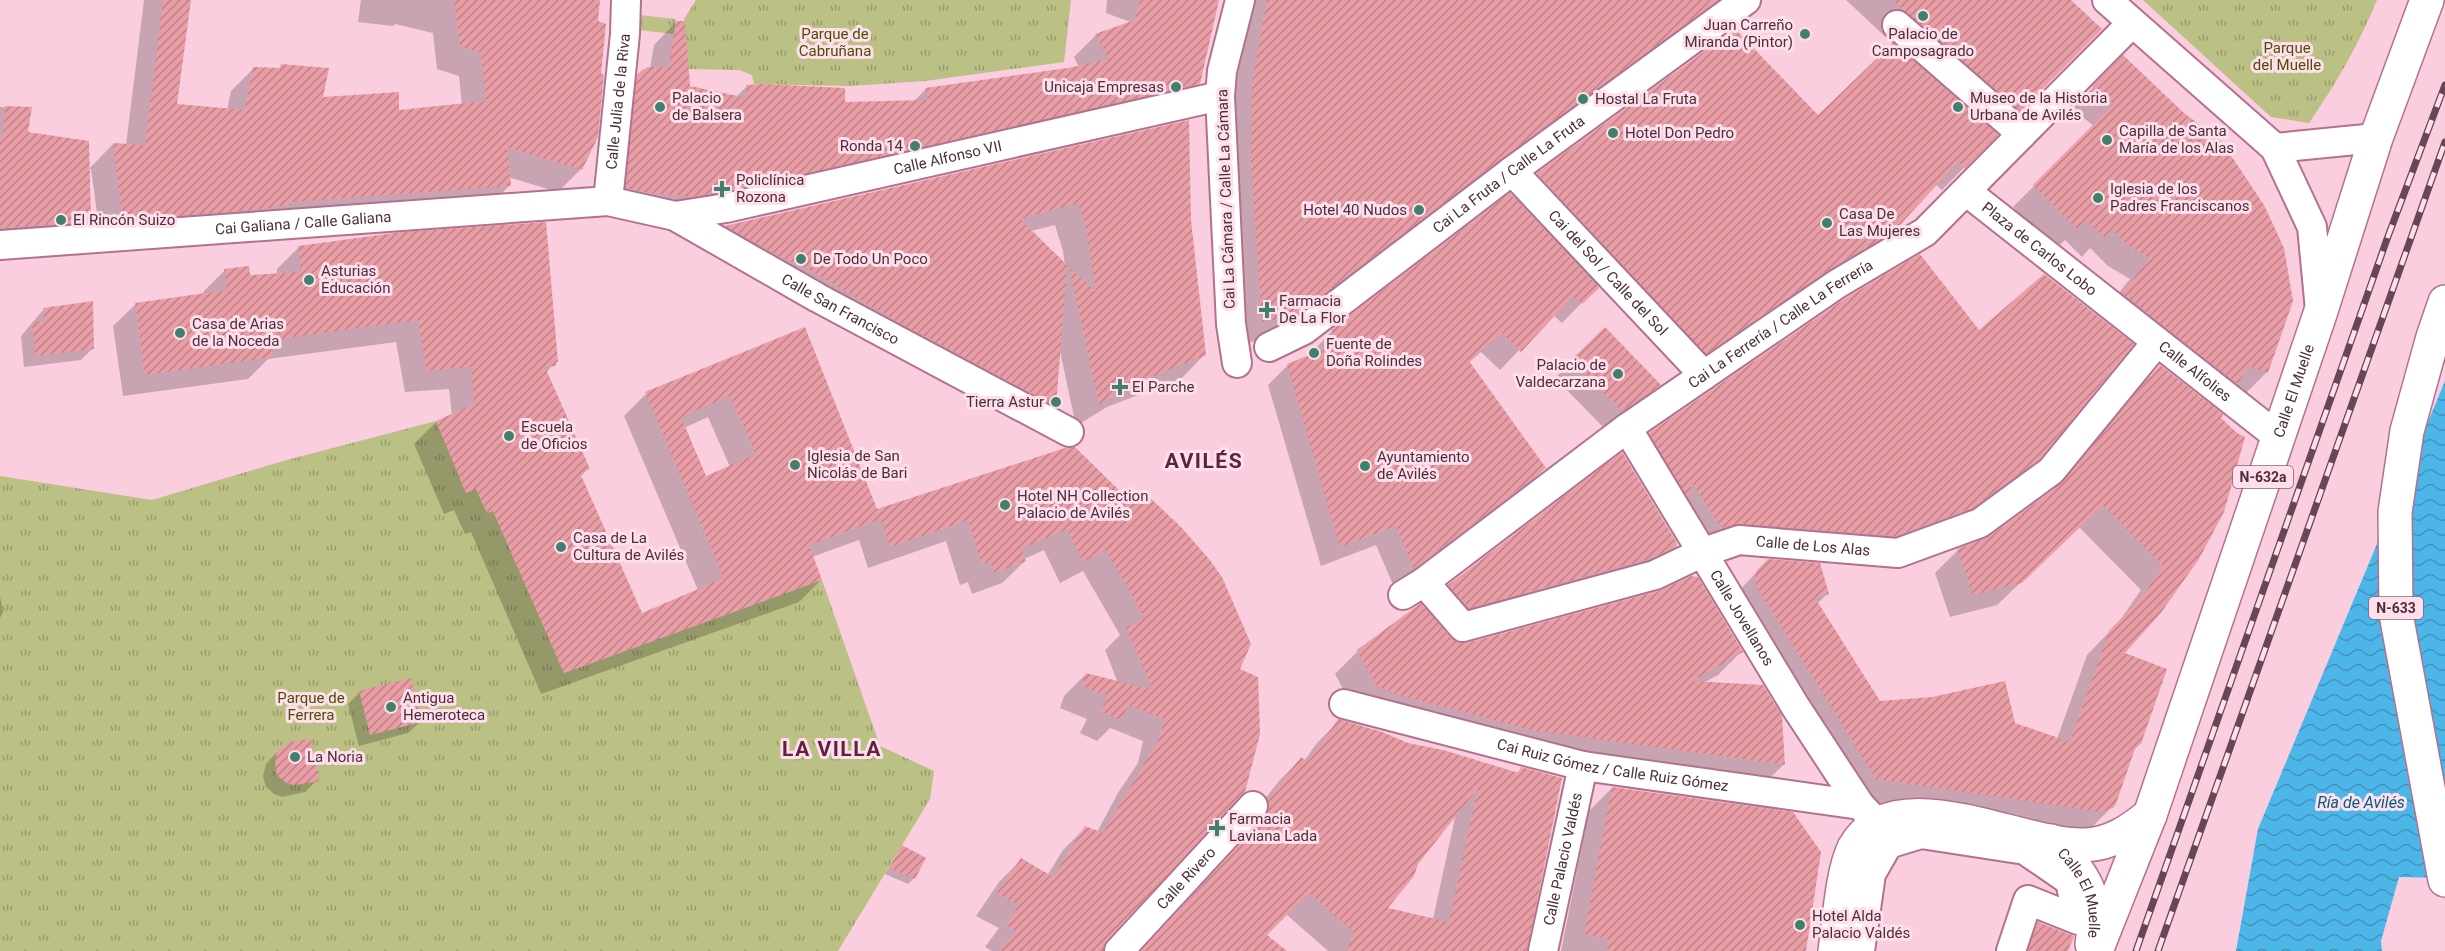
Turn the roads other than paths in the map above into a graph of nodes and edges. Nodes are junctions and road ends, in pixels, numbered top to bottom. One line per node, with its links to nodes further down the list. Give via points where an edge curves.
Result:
1 (626, 0): 14 (street, Calle Julia de la Riva)
2 (1240, 0): 8 (street, Cai La Cámara / Calle La Cámara, via 1222,71)
3 (1746, 0): 12 (street, Cai La Fruta / Calle La Fruta)
4 (2107, 0): 6 (street)
5 (2427, 0): 10 (main road, Calle El Muelle / N-632a)
6 (2132, 23): 9 (street, Cai La Ferrería / Calle La Ferrería); 11 (street)
7 (1897, 25): 9 (street)
8 (1220, 96): 15 (street, Calle Alfonso VII, via 726,208); 22 (street, Cai La Cámara / Calle La Cámara, via 1231,324)
9 (2022, 134): 23 (street, Cai La Ferrería / Calle La Ferrería, via 1925,232 1837,284)
10 (2376, 138): 11 (street); 19 (main road, Calle El Muelle / N-632a)
11 (2275, 148): 19 (street, via 2312,227)
12 (1512, 171): 21 (street, Cai La Fruta / Calle La Fruta, via 1304,330); 23 (street, Cai del Sol / Calle del Sol)
13 (1966, 192): 18 (street, Plaza de Carlos Lobo)
14 (608, 201): 15 (street, Calle San Francisco); 16 (street, Cai Galiana / Calle Galiana)
15 (675, 216): 25 (street, Calle San Francisco, via 818,298)
16 (0, 245)
17 (2445, 302): 35 (main road, N-633, via 2407,431 2395,512 2396,602)
18 (2110, 306): 20 (street, Calle Alfolies)
19 (2320, 314): 26 (main road, Calle El Muelle / N-632a)
20 (2156, 343): 26 (street, Calle Alfolies); 27 (street, Calle de Los Alas, via 2051,471 1980,524 1898,552 1739,540)
21 (1269, 347)
22 (1237, 363)
23 (1704, 375): 24 (street, Cai La Ferrería / Calle La Ferrería)
24 (1627, 428): 27 (street, Calle Jovellanos); 28 (street, Cai La Ferrería / Calle La Ferrería)
25 (1069, 432)
26 (2277, 436): 33 (main road, Calle El Muelle / N-632a)
27 (1701, 553): 28 (street, Calle de Los Alas, via 1655,575 1463,627); 32 (street, Calle Jovellanos, via 1795,706)
28 (1413, 589)
29 (1344, 704): 30 (street, Cai Ruiz Gómez / Calle Ruiz Gómez)
30 (1582, 766): 32 (street, Cai Ruiz Gómez / Calle Ruiz Gómez); 37 (street, Calle Palacio Valdés)
31 (1253, 806): 36 (street, Calle Rivero)
32 (1868, 814): 34 (main road, via 1918,815 1998,827); 38 (main road, via 1863,835 1849,859)
33 (2150, 815): 34 (main road, via 2125,835 2105,842 2084,845); 42 (main road, Calle El Muelle)
34 (2051, 841): 41 (main road, Calle El Muelle, via 2070,859 2089,888 2095,911)
35 (2445, 879)
36 (1119, 951)
37 (1543, 951)
38 (1835, 951)
39 (1860, 951): 40 (street, via 1871,874 1888,844 1921,834 2025,850 2070,881 2078,920 2028,900)
40 (2011, 951)
41 (2091, 951)
42 (2096, 951)

